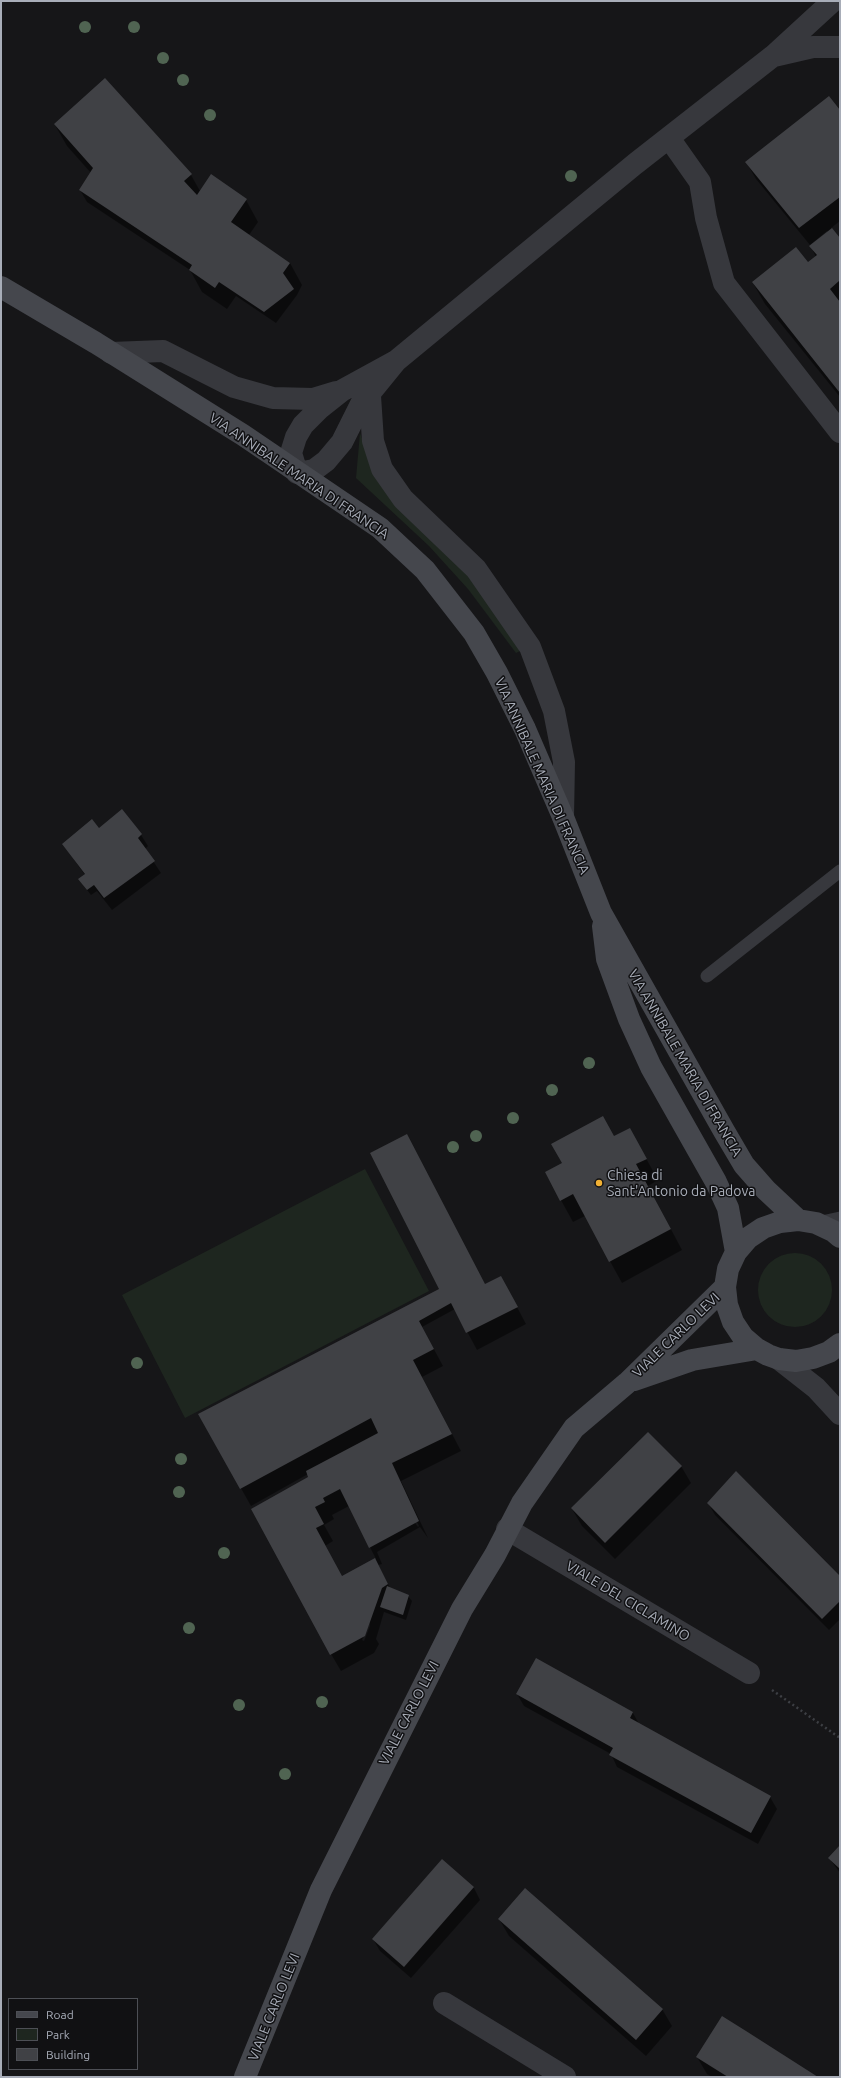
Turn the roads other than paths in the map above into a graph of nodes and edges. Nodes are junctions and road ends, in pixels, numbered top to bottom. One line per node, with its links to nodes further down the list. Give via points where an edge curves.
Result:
1 (833, 1): 5 (street)
2 (837, 1): 3 (street)
3 (840, 5)
4 (840, 47): 5 (street, via 813,47)
5 (773, 56): 6 (street)
6 (669, 138): 9 (street); 12 (street, via 700,182 706,218 724,282)
7 (1, 287): 8 (main road, VIA ANNIBALE MARIA DI FRANCIA)
8 (111, 353): 10 (street, via 163,351 234,387 273,398 313,399); 13 (main road, VIA ANNIBALE MARIA DI FRANCIA, via 237,431)
9 (396, 361): 10 (street); 11 (street)
10 (343, 390): 13 (street, via 303,425 296,437 291,453)
11 (370, 396): 13 (street, via 361,404 342,442 326,462 314,470); 14 (street, via 373,441 382,469 403,499 476,568 530,647 554,711 564,762)
12 (840, 432)
13 (297, 473): 14 (main road, VIA ANNIBALE MARIA DI FRANCIA, via 380,528 425,570 474,633 497,673)
14 (563, 817): 16 (main road, VIA ANNIBALE MARIA DI FRANCIA)
15 (840, 871): 17 (lane)
16 (601, 913): 19 (main road, VIA ANNIBALE MARIA DI FRANCIA, via 744,1165 766,1190); 21 (main road, VIA ANNIBALE MARIA DI FRANCIA, via 607,959 628,1019 651,1067 716,1182 728,1208)
17 (707, 976)
18 (840, 1218): 19 (lane)
19 (807, 1222): 20 (main road, VIA ANNIBALE MARIA DI FRANCIA, via 833,1231); 21 (main road, via 780,1222 763,1228 748,1238)
20 (840, 1237)
21 (736, 1252): 22 (main road, via 728,1269)
22 (725, 1287): 24 (main road, via 727,1305 733,1322 743,1338); 26 (main road, VIALE CARLO LEVI)
23 (840, 1344): 25 (main road, via 829,1352 813,1358 796,1361)
24 (757, 1349): 25 (main road); 26 (main road, VIALE CARLO LEVI, via 692,1360)
25 (779, 1359): 27 (street, via 816,1388)
26 (627, 1382): 28 (main road, VIALE CARLO LEVI, via 574,1428 522,1503)
27 (840, 1414)
28 (507, 1530): 29 (street, VIALE DEL CICLAMINO); 31 (main road, VIALE CARLO LEVI, via 462,1609 321,1890)
29 (749, 1673)
30 (444, 2003): 32 (street)
31 (245, 2077)
32 (565, 2077)

